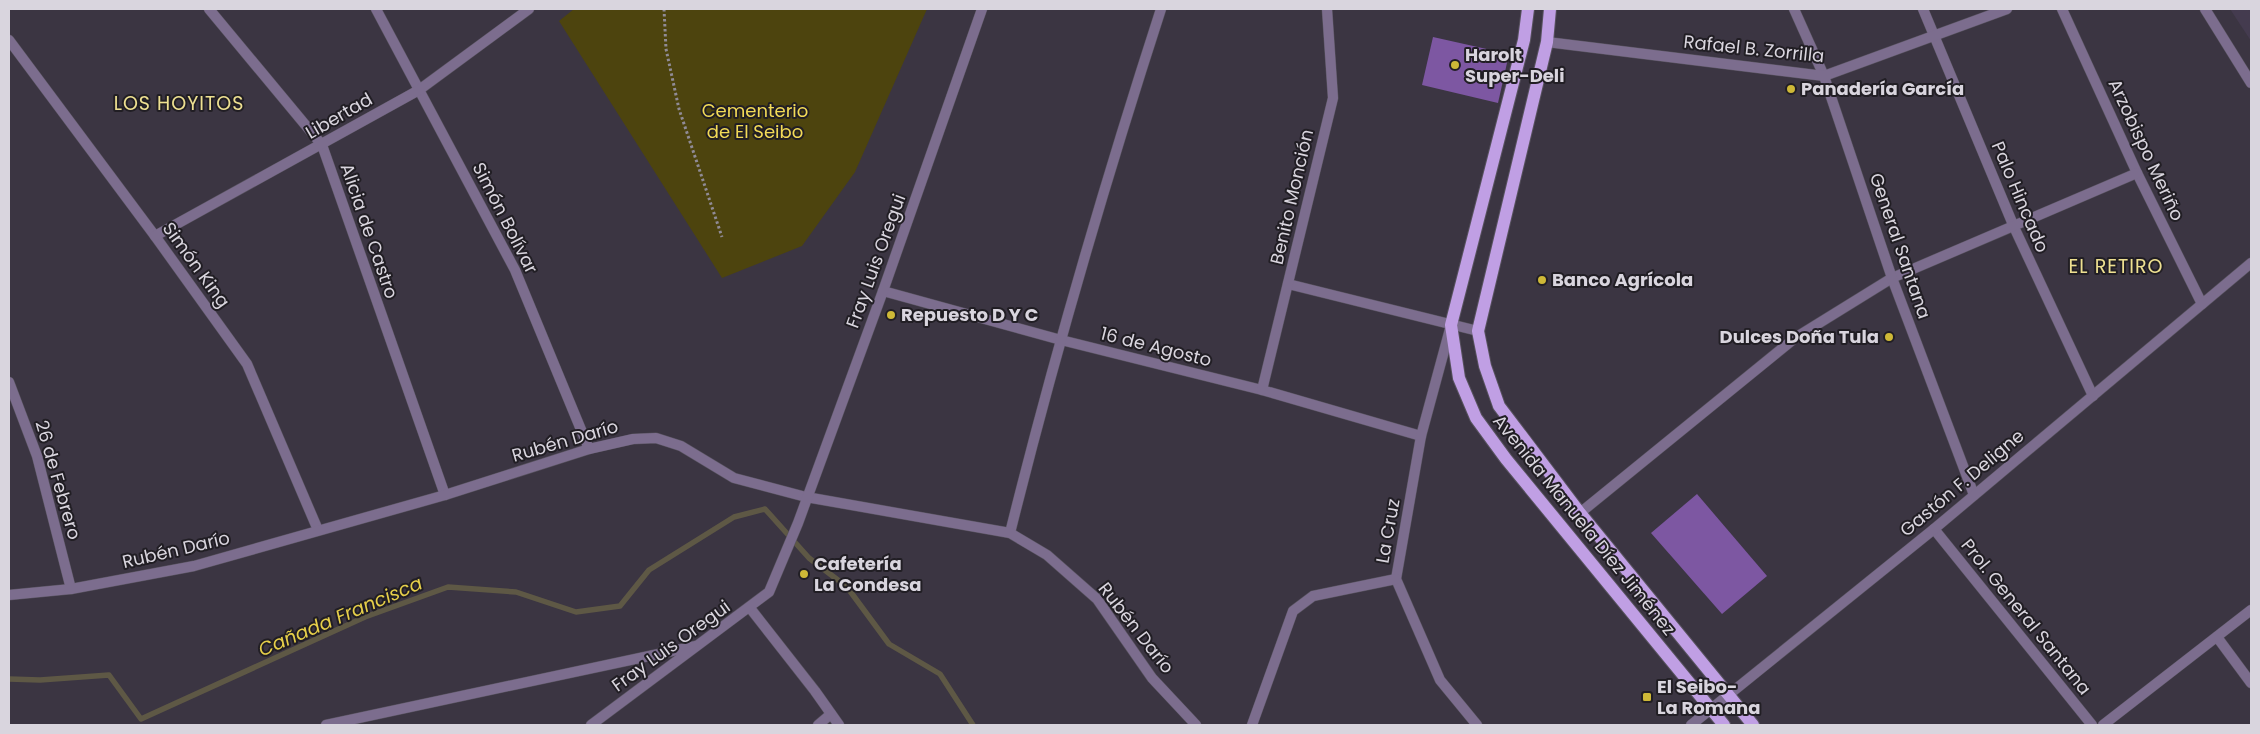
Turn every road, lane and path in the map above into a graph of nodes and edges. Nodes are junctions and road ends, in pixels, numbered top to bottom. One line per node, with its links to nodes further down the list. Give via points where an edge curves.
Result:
1 (208, 9): 21 (street, Alicia de Castro)
2 (376, 9): 20 (street, Simón Bolívar)
3 (529, 9): 20 (street, Libertad)
4 (664, 9): 25 (path, via 666,49 679,109)
5 (982, 9): 29 (street, Fray Luis Oregui)
6 (1160, 9): 33 (street, via 1117,144)
7 (1327, 9): 28 (street, Benito Monción, via 1332,98)
8 (1528, 9): 31 (main road, Avenida Manuela Díez Jiménez, via 1524,40)
9 (1550, 9): 17 (main road, Avenida Manuela Díez Jiménez)
10 (1794, 9): 18 (street, General Santana)
11 (1923, 9): 15 (street, Palo Hincado)
12 (2007, 9): 15 (street, Rafael B. Zorrilla)
13 (2062, 9): 22 (street, Arzobispo Meriño)
14 (2205, 9): 19 (street)
15 (1934, 36): 18 (street, Rafael B. Zorrilla); 23 (street, Palo Hincado)
16 (9, 40): 24 (street, Simón King)
17 (1547, 42): 18 (street, Rafael B. Zorrilla); 32 (main road, Avenida Manuela Díez Jiménez)
18 (1824, 76): 27 (street, General Santana)
19 (2251, 82)
20 (419, 90): 21 (street, Libertad); 38 (street, Simón Bolívar, via 515,270)
21 (322, 145): 24 (street, Libertad); 39 (street, Alicia de Castro)
22 (2137, 173): 23 (street); 30 (street, Arzobispo Meriño)
23 (2014, 227): 27 (street); 36 (street, Palo Hincado)
24 (155, 236): 44 (street, Simón King, via 247,364)
25 (722, 237)
26 (2251, 263): 30 (street, Gastón F. Deligne)
27 (1892, 278): 40 (street, General Santana); 42 (street, via 1795,338)
28 (1288, 284): 31 (street); 35 (street, Benito Monción)
29 (883, 291): 33 (street, 16 de Agosto); 41 (street, Fray Luis Oregui)
30 (2202, 304): 36 (street, Gastón F. Deligne)
31 (1451, 325): 32 (street); 37 (street, La Cruz); 55 (main road, Avenida Manuela Díez Jiménez, via 1458,378 1476,418)
32 (1478, 331): 42 (main road, Avenida Manuela Díez Jiménez, via 1485,366 1499,406)
33 (1061, 340): 35 (street, 16 de Agosto); 45 (street)
34 (9, 382): 47 (street, 26 de Febrero, via 37,456)
35 (1262, 390): 37 (street, 16 de Agosto)
36 (2093, 396): 40 (street, Gastón F. Deligne)
37 (1421, 436): 46 (street, La Cruz)
38 (589, 449): 39 (street, Rubén Darío); 41 (street, Rubén Darío, via 633,439 656,438 680,446 734,478)
39 (445, 495): 44 (street, Rubén Darío)
40 (1974, 495): 43 (street, Gastón F. Deligne)
41 (806, 497): 45 (street, Rubén Darío); 49 (street, Fray Luis Oregui, via 769,592)
42 (1580, 513): 54 (main road, Avenida Manuela Díez Jiménez)
43 (1934, 529): 54 (street, Gastón F. Deligne); 67 (street, Prol. General Santana)
44 (318, 530): 47 (street, Rubén Darío, via 194,566)
45 (1010, 533): 61 (street, Rubén Darío, via 1047,555 1097,600 1152,678)
46 (1396, 579): 62 (street, via 1313,596 1293,611); 63 (street, La Cruz, via 1440,680)
47 (71, 589): 48 (street, Rubén Darío)
48 (9, 595)
49 (750, 608): 52 (street, Fray Luis Oregui); 56 (street)
50 (2251, 610): 51 (street)
51 (2218, 637): 53 (street); 68 (street)
52 (699, 646): 57 (street); 58 (street, Fray Luis Oregui)
53 (2251, 683)
54 (1728, 694): 55 (street, Gastón F. Deligne); 66 (main road, Avenida Manuela Díez Jiménez)
55 (1711, 709): 64 (street, Gastón F. Deligne); 65 (main road, Avenida Manuela Díez Jiménez)
56 (831, 714): 59 (street); 60 (street)
57 (326, 725)
58 (591, 725)
59 (818, 725)
60 (839, 725)
61 (1196, 725)
62 (1252, 725)
63 (1477, 725)
64 (1690, 725)
65 (1724, 725)
66 (1753, 725)
67 (2092, 725)
68 (2103, 725)

